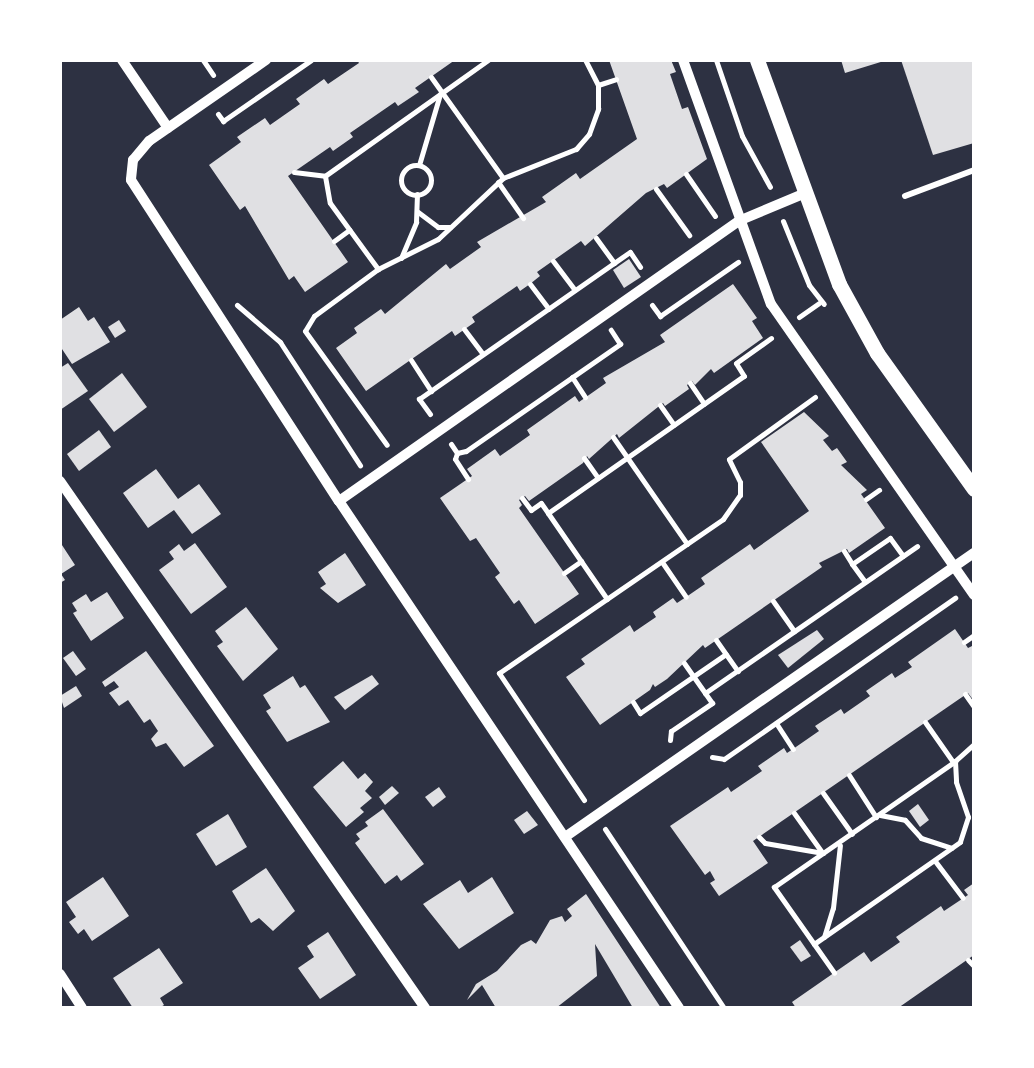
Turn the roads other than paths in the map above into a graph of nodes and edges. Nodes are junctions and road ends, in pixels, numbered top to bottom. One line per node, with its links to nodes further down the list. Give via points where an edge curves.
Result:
1 (122, 60): 5 (street)
2 (266, 60): 5 (street)
3 (683, 60): 9 (street)
4 (758, 60): 7 (street)
5 (168, 128): 12 (street, via 136,154 134,189)
6 (974, 170): 8 (lane)
7 (803, 194): 9 (street); 11 (street, via 839,284 877,353)
8 (905, 196)
9 (741, 220): 12 (street); 14 (street, via 772,304)
10 (60, 481): 19 (street)
11 (974, 489)
12 (339, 502): 16 (street)
13 (974, 553): 14 (street)
14 (954, 566): 15 (street); 16 (street)
15 (972, 591)
16 (565, 837): 20 (street)
17 (60, 974): 18 (street)
18 (82, 1008)
19 (425, 1008)
20 (679, 1008)

